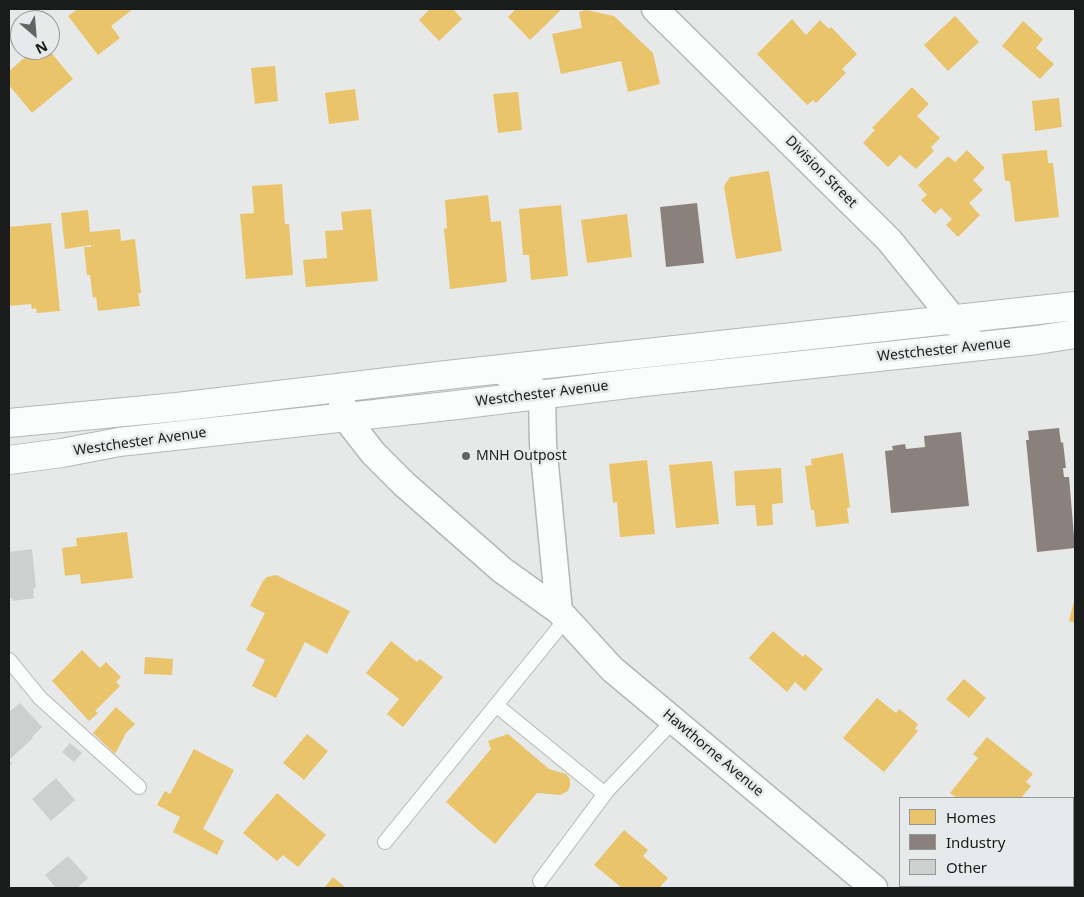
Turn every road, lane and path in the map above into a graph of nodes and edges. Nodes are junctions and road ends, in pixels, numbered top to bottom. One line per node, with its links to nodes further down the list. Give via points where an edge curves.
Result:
1 (655, 9): 3 (street, Division Street, via 889,240)
2 (1075, 306): 3 (main road, Westchester Avenue)
3 (952, 319): 5 (street, Division Street); 6 (main road, Westchester Avenue)
4 (1075, 334): 5 (main road, Westchester Avenue)
5 (975, 346): 8 (main road, Westchester Avenue)
6 (498, 370): 7 (main road, Westchester Avenue); 8 (street)
7 (339, 388): 9 (street, Hawthorne Avenue); 10 (main road, Westchester Avenue)
8 (542, 394): 9 (main road, Westchester Avenue); 12 (street, via 543,444)
9 (345, 417): 11 (main road, Westchester Avenue, via 119,442); 12 (street, Hawthorne Avenue, via 373,453 404,484 502,570)
10 (9, 423)
11 (9, 460)
12 (562, 615): 14 (lane); 15 (street, Hawthorne Avenue, via 612,669)
13 (9, 660): 16 (lane, via 40,698)
14 (496, 705): 17 (lane); 18 (lane)
15 (674, 720): 17 (lane); 20 (street, Hawthorne Avenue)
16 (139, 787)
17 (605, 794): 19 (lane)
18 (385, 842)
19 (540, 881)
20 (874, 888)

